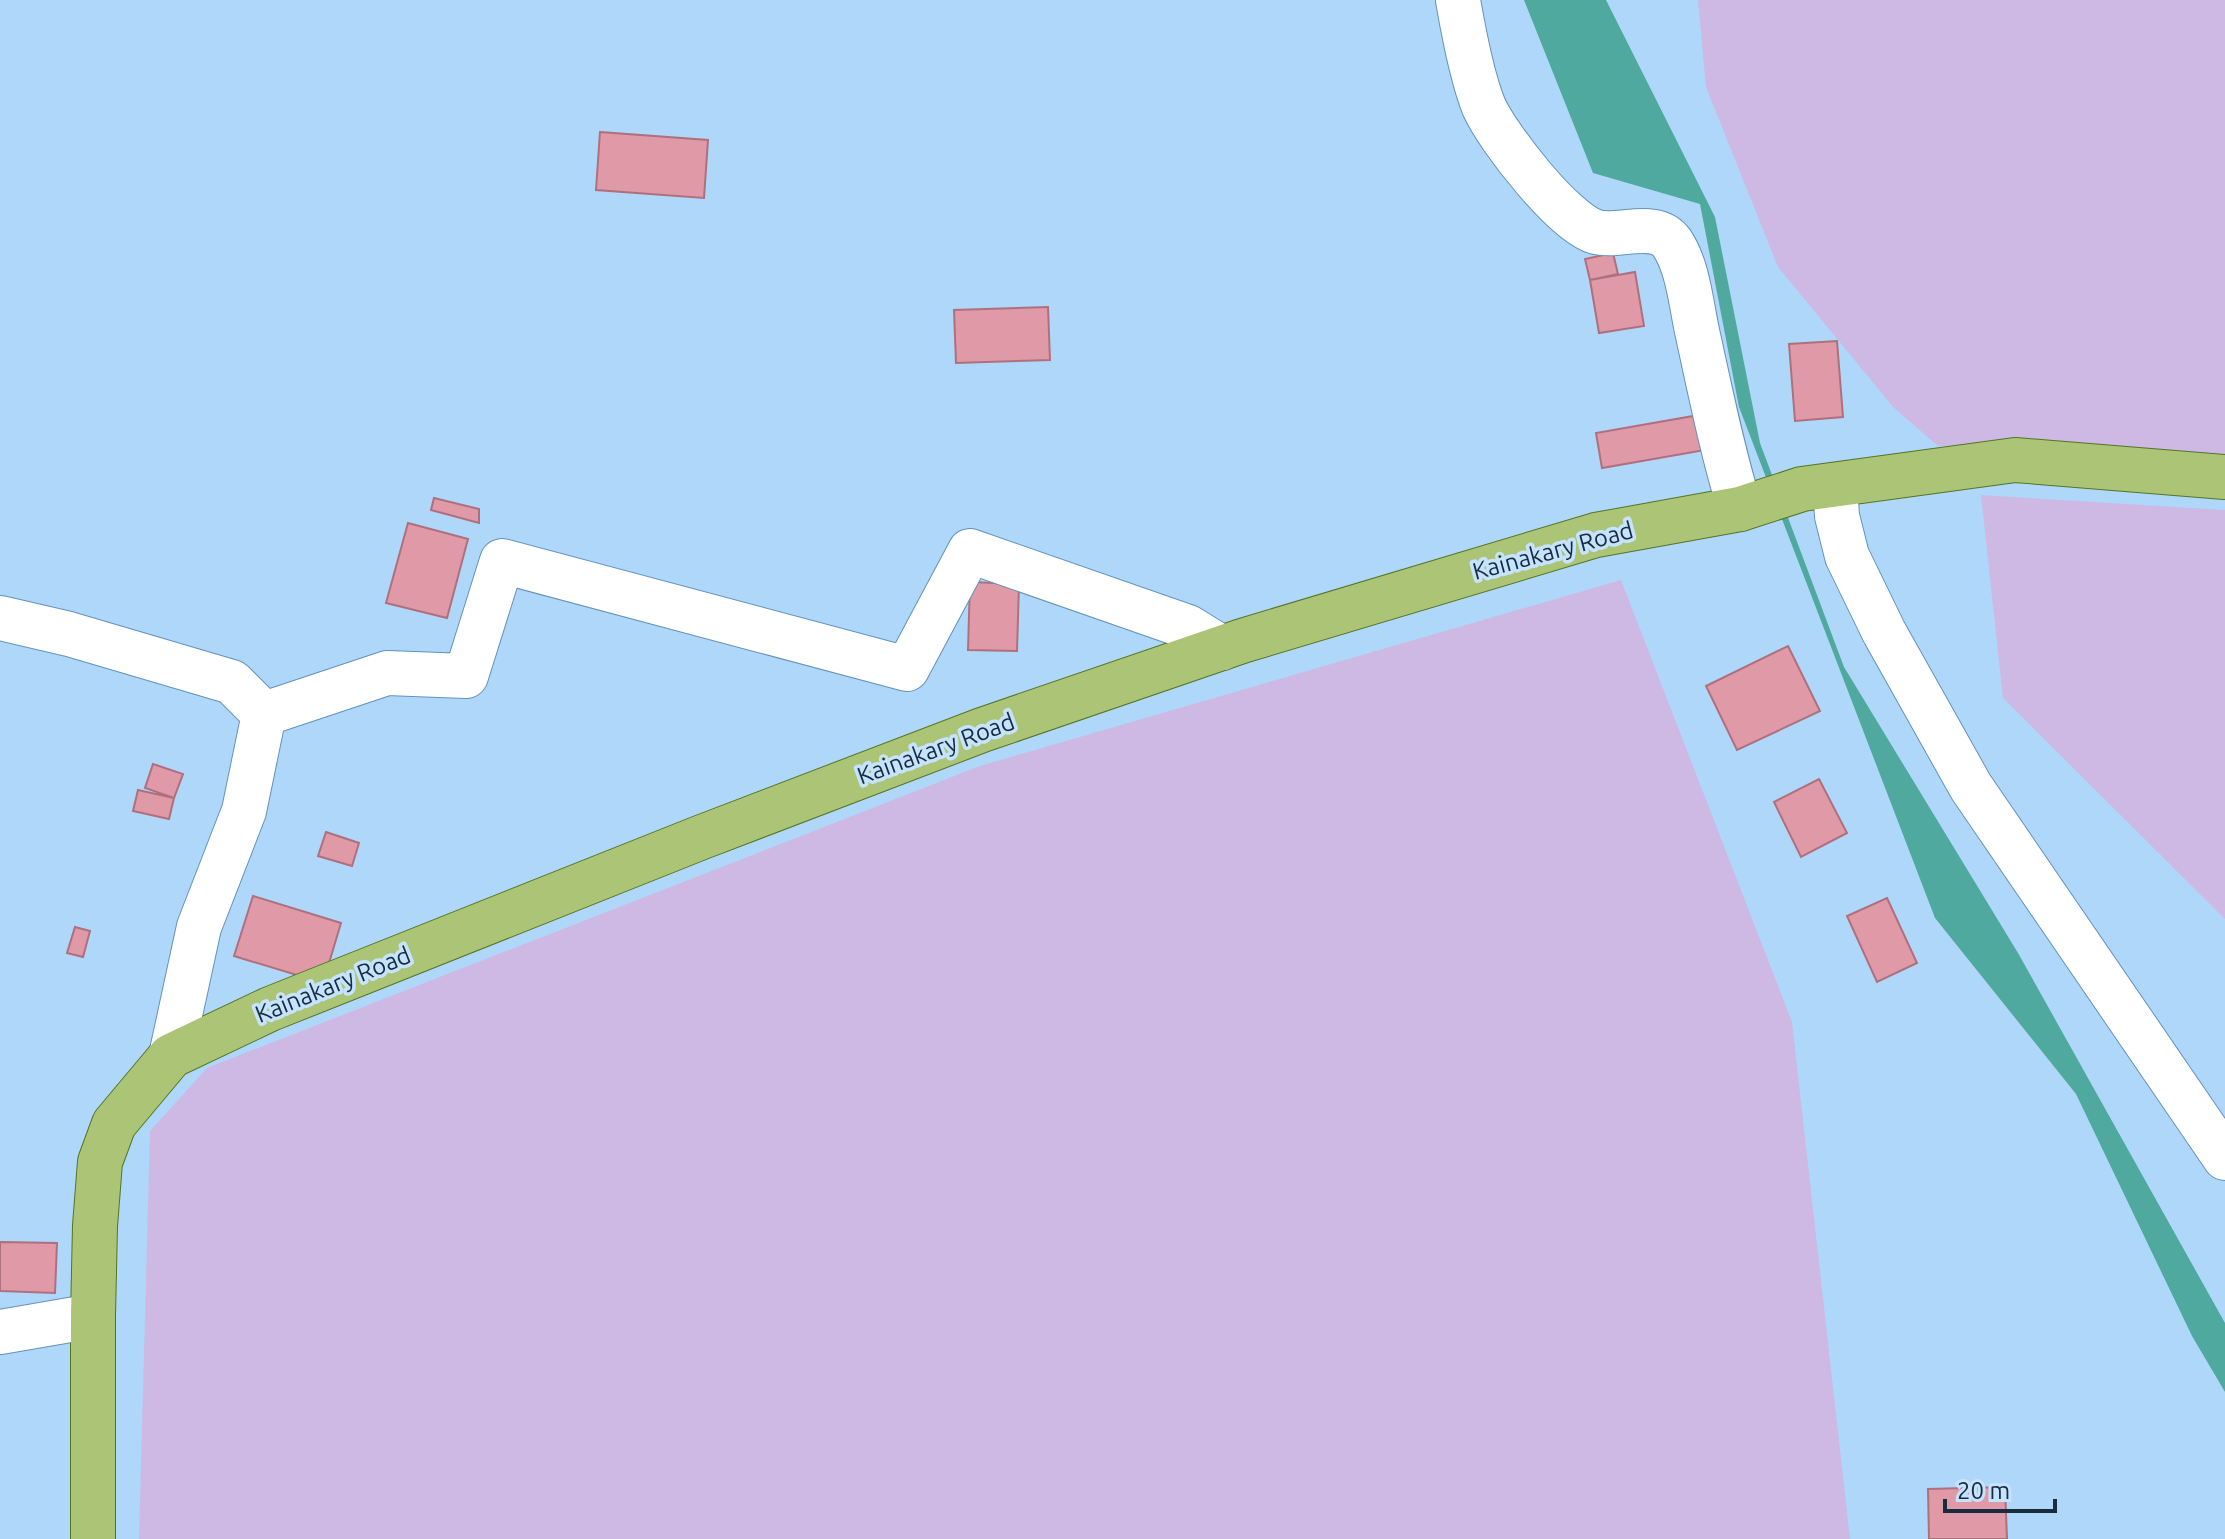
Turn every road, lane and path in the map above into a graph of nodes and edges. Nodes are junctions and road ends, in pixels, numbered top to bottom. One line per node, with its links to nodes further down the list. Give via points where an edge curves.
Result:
1 (1458, 0): 4 (street, via 1484,106 1501,137 1549,194 1574,221 1596,232 1645,231 1670,240 1688,289 1728,471)
2 (2225, 477): 3 (main road, Kainakary Road, via 2015,460)
3 (1818, 487): 4 (main road, Kainakary Road); 9 (street, via 1837,516 1847,556 1884,632 1971,787)
4 (1744, 507): 6 (main road, Kainakary Road, via 1596,535)
5 (0, 618): 7 (street, via 232,682)
6 (1222, 648): 7 (street, via 1188,627 970,551 907,669 502,561 466,676 387,673); 8 (main road, Kainakary Road, via 982,730 702,837 270,1009)
7 (264, 714): 8 (street, via 244,811 199,927)
8 (171, 1056): 10 (main road, Kainakary Road, via 114,1124 100,1162)
9 (2225, 1158)
10 (93, 1316): 11 (street); 12 (main road, Kainakary Road)
11 (0, 1332)
12 (93, 1539)

